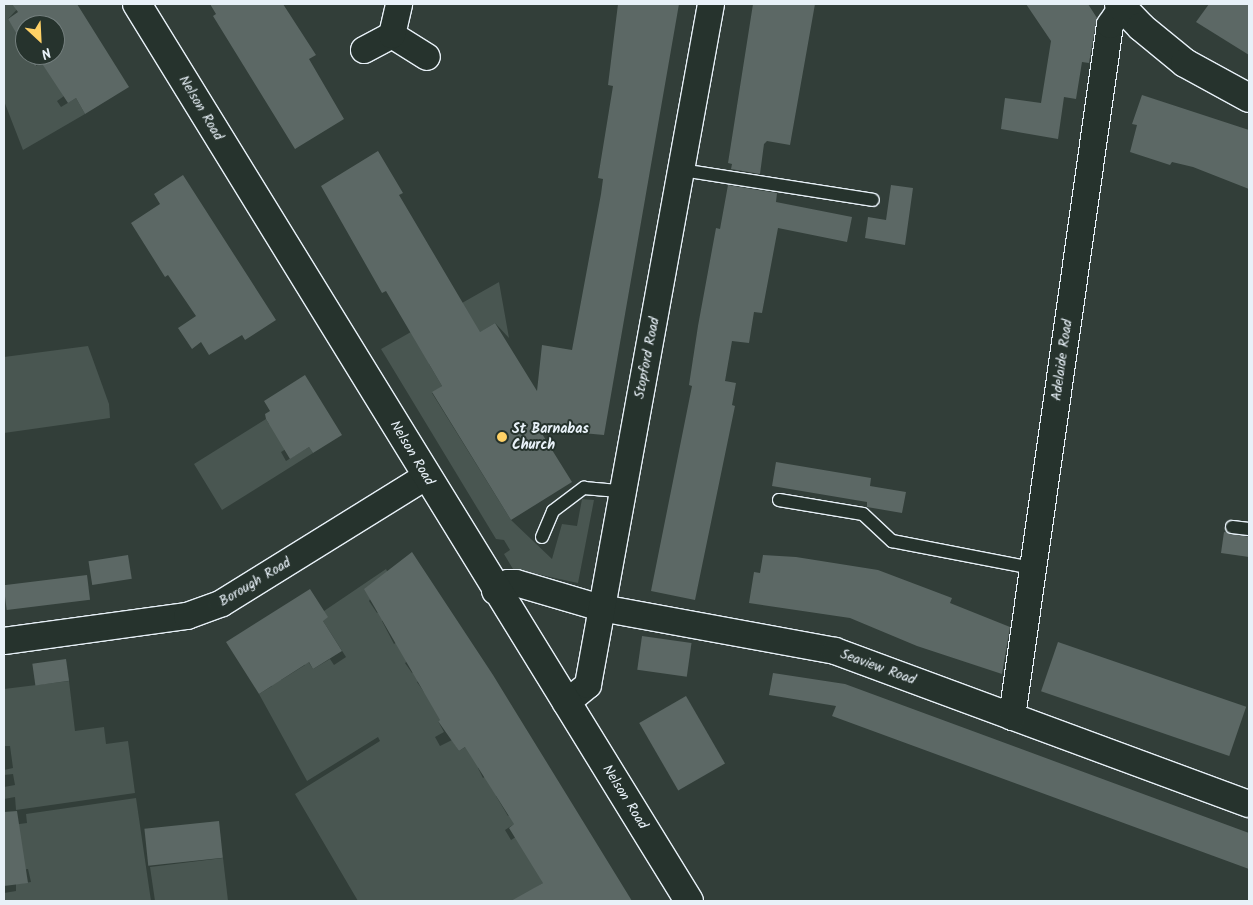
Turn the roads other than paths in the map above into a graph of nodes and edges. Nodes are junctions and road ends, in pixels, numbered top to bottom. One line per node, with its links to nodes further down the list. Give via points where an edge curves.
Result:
1 (137, 4): 11 (main road, Nelson Road)
2 (399, 4): 5 (street)
3 (711, 4): 9 (street, Stopford Road)
4 (1120, 6): 8 (main road, via 1185,62); 17 (street, Adelaide Road, via 1110,25)
5 (392, 35): 6 (street); 7 (street)
6 (364, 50)
7 (426, 57)
8 (1249, 98)
9 (682, 170): 10 (lane); 12 (street, Stopford Road)
10 (873, 200)
11 (427, 476): 18 (main road, Nelson Road); 20 (street, Borough Road, via 222,603 187,616)
12 (621, 491): 16 (lane, via 584,488 553,511); 19 (street, Stopford Road)
13 (779, 500): 17 (lane, via 863,514 892,541)
14 (1232, 527): 15 (lane)
15 (1249, 529)
16 (542, 537)
17 (1032, 568): 22 (street, Adelaide Road)
18 (495, 591): 19 (street, Seaview Road, via 508,583 516,583); 21 (main road, Nelson Road)
19 (601, 608): 21 (street, Stopford Road, via 588,685); 22 (street, Seaview Road, via 835,651)
20 (4, 641)
21 (566, 703): 24 (main road, Nelson Road)
22 (1012, 717): 23 (street, Seaview Road)
23 (1249, 804)
24 (689, 901)

